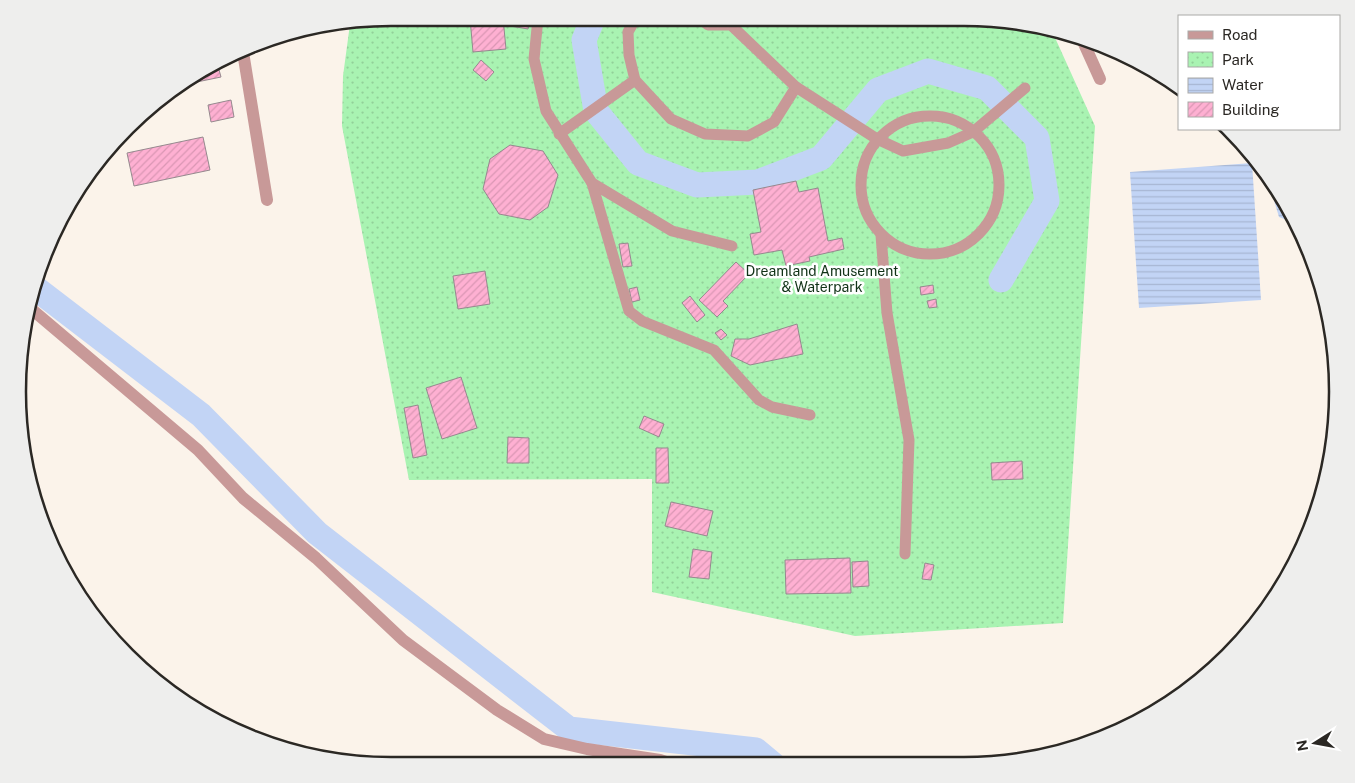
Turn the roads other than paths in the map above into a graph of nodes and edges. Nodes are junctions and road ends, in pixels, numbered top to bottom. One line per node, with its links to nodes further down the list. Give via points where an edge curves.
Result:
1 (537, 26): 10 (lane, via 534,58 546,111)
2 (631, 26): 6 (lane, via 628,32 629,55)
3 (732, 26): 8 (lane)
4 (1086, 48): 7 (street)
5 (244, 58): 14 (street)
6 (635, 80): 8 (lane, via 672,119 705,134 748,136 774,122); 10 (lane)
7 (1100, 80)
8 (801, 90): 12 (lane)
9 (1022, 91): 11 (lane)
10 (562, 131): 13 (lane)
11 (974, 132): 12 (lane, via 948,143 903,151); 12 (lane, via 932,114 906,119 888,128); 15 (lane, via 995,158 999,181 998,201 979,233 961,247 942,255 922,255)
12 (877, 139): 15 (lane, via 864,166 862,192 864,207)
13 (592, 183): 16 (lane, via 672,231); 18 (lane, via 629,311 642,321 714,350 759,400 772,407)
14 (267, 200)
15 (881, 236): 19 (lane, via 887,313 909,440)
16 (732, 246)
17 (35, 312): 20 (street, via 198,450 243,498 316,558 404,640 497,710 544,739)
18 (810, 415)
19 (905, 554)
20 (640, 757)

